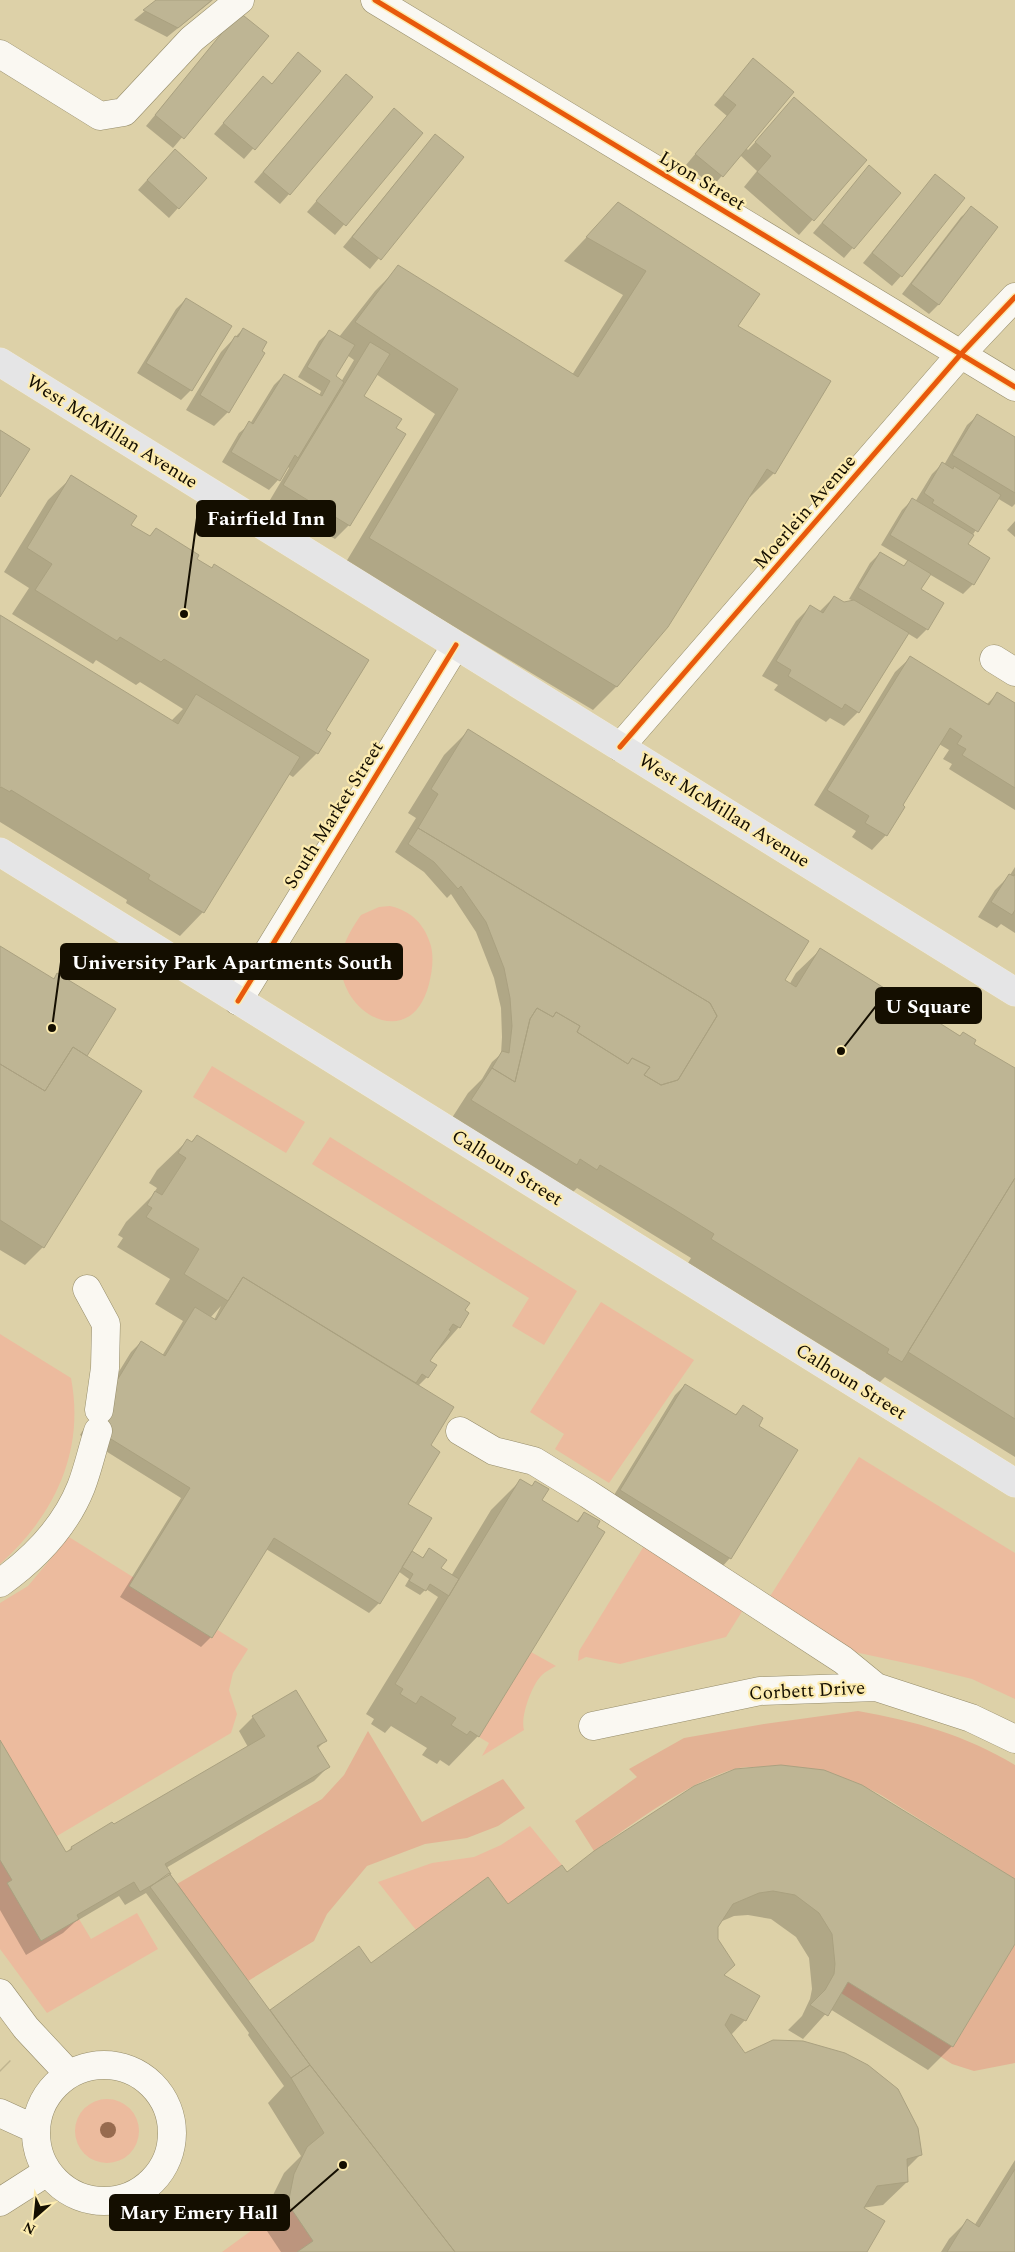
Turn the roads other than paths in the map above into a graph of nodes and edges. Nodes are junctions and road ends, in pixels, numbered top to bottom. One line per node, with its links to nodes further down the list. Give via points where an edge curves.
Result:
1 (240, 0): 3 (street, via 192,38 124,112 100,116)
2 (375, 0): 5 (street, Lyon Street)
3 (0, 54)
4 (1015, 297): 5 (street, Moerlein Avenue)
5 (960, 356): 7 (street, Lyon Street); 9 (street, Moerlein Avenue)
6 (0, 362): 8 (main road, West McMillan Avenue)
7 (1015, 387)
8 (456, 645): 9 (main road, West McMillan Avenue); 12 (street, South Market Street)
9 (620, 747): 11 (main road, West McMillan Avenue)
10 (0, 852): 12 (main road, Calhoun Street)
11 (1015, 992)
12 (238, 1000): 15 (main road, Calhoun Street)
13 (87, 1289): 16 (street, via 106,1324 105,1368 98,1421 82,1486 64,1522 21,1568)
14 (460, 1431): 17 (street, via 494,1451 534,1461 588,1494 843,1660)
15 (1015, 1483)
16 (0, 1583)
17 (876, 1687): 18 (street, Corbett Drive, via 760,1691); 19 (street, Corbett Drive, via 971,1718)
18 (593, 1726)
19 (1015, 1739)
20 (0, 1994): 21 (street, via 26,2028)
21 (69, 2074): 23 (street, via 52,2088 40,2107); 24 (street, via 90,2065 112,2065 134,2071 153,2084 166,2103 173,2125 172,2148 163,2169 148,2186 127,2198 105,2202 83,2198 63,2187)
22 (0, 2113): 23 (street)
23 (35, 2129): 24 (street, via 38,2151)
24 (47, 2172): 25 (street)
25 (0, 2202)

